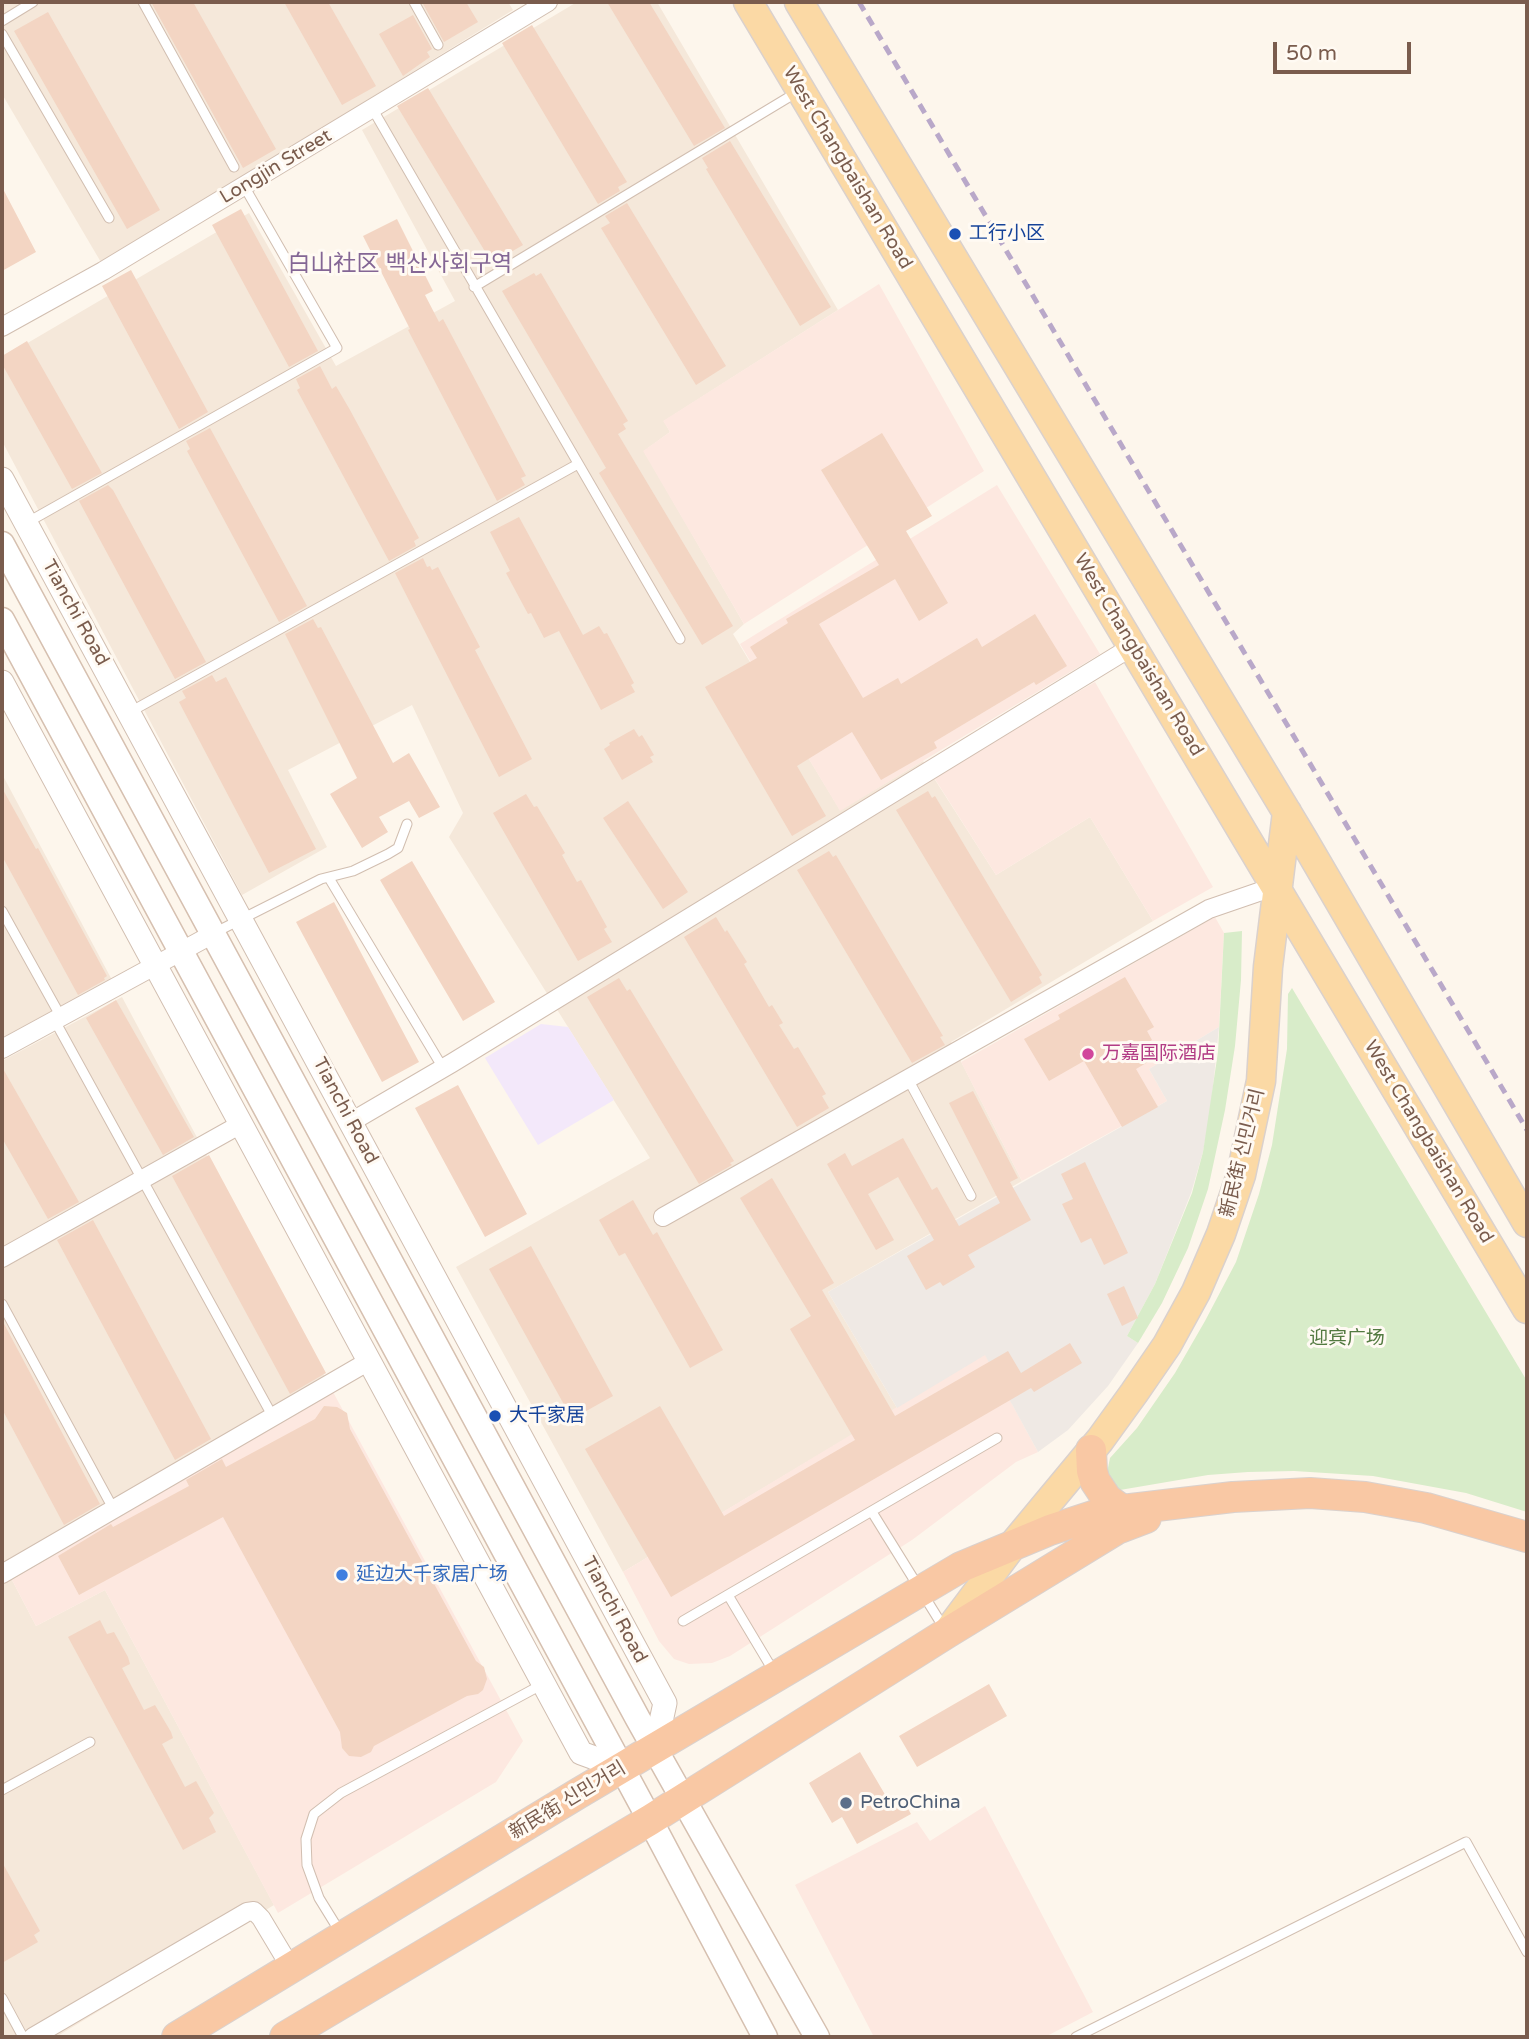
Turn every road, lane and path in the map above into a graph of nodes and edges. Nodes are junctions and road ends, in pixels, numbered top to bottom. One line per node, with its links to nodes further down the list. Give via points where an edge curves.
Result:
1 (33, 2): 7 (lane)
2 (143, 2): 12 (lane)
3 (414, 2): 9 (lane)
4 (548, 2): 11 (street, Longjin Street)
5 (748, 2): 10 (main road, West Changbaishan Road)
6 (799, 2): 26 (main road)
7 (2, 21)
8 (2, 34): 14 (lane)
9 (438, 44)
10 (800, 90): 15 (lane); 23 (main road, West Changbaishan Road)
11 (372, 108): 13 (street, Longjin Street); 15 (lane)
12 (234, 167)
13 (244, 186): 16 (street, Longjin Street); 19 (lane, via 337,348)
14 (109, 218)
15 (474, 287): 17 (lane)
16 (2, 327)
17 (578, 464): 22 (lane); 25 (lane)
18 (2, 479): 19 (street, Tianchi Road)
19 (26, 523): 25 (street, Tianchi Road)
20 (2, 544): 32 (main road, Tianchi Road)
21 (2, 620): 33 (main road)
22 (680, 639)
23 (1133, 646): 29 (main road, West Changbaishan Road); 37 (street)
24 (2, 682): 34 (street)
25 (129, 713): 31 (street, Tianchi Road)
26 (1286, 812): 29 (main road, 新民街 신민거리); 44 (main road)
27 (407, 824): 28 (lane, via 398,848)
28 (328, 878): 31 (lane); 37 (lane)
29 (1276, 886): 38 (street, via 1209,909); 47 (main road, West Changbaishan Road); 51 (main road, 新民街 신민거리, via 1261,1081 1241,1175 1196,1292 1134,1394)
30 (2, 911): 35 (lane)
31 (241, 919): 32 (lane); 39 (street, Tianchi Road)
32 (213, 934): 33 (street); 68 (main road, Tianchi Road)
33 (181, 952): 34 (street); 69 (main road)
34 (156, 967): 35 (street); 40 (street)
35 (58, 1019): 36 (street); 41 (lane)
36 (2, 1049)
37 (443, 1068): 39 (street)
38 (908, 1079): 42 (lane); 43 (street)
39 (351, 1122): 68 (street, Tianchi Road, via 665,1703)
40 (241, 1124): 41 (street); 48 (street)
41 (142, 1180): 45 (street); 49 (lane)
42 (971, 1196)
43 (663, 1217)
44 (1527, 1223)
45 (2, 1258)
46 (2, 1304): 54 (lane)
47 (1527, 1309)
48 (369, 1361): 49 (street); 66 (street)
49 (272, 1417): 54 (street)
50 (997, 1438): 56 (lane)
51 (1091, 1450): 52 (main road, 新民街 신민거리); 55 (highway, via 1095,1481)
52 (1059, 1487): 58 (main road, 新民街 신민거리); 59 (main road, 新民街 신민거리)
53 (1189, 1502): 55 (highway, 新民街 신민거리); 57 (highway, 新民街 신민거리, via 1262,1494 1338,1494 1426,1508); 64 (highway, 新民街 신민거리, via 1117,1529)
54 (114, 1510): 60 (street)
55 (1122, 1510): 58 (highway, 新民街 신민거리)
56 (872, 1512): 61 (lane); 62 (lane)
57 (1527, 1537)
58 (1012, 1546): 59 (highway, 新民街 신민거리); 64 (main road, 新民街 신민거리)
59 (961, 1567): 61 (highway, 新民街 신민거리)
60 (2, 1574)
61 (921, 1591): 64 (lane); 65 (highway, 新民街 신민거리)
62 (728, 1595): 63 (lane); 65 (lane)
63 (683, 1621)
64 (947, 1633): 71 (highway, 新民街 신민거리)
65 (777, 1676): 68 (highway, 新民街 신민거리)
66 (544, 1683): 69 (street, via 581,1753); 73 (lane, via 341,1793 314,1814 307,1829 307,1865 319,1898)
67 (90, 1742): 70 (lane)
68 (655, 1749): 69 (highway, 新民街 신민거리); 71 (main road, Tianchi Road)
69 (622, 1768): 72 (main road); 73 (highway, 新民街 신민거리)
70 (2, 1790)
71 (684, 1800): 72 (highway, 新民街 신민거리); 82 (main road, Tianchi Road)
72 (650, 1820): 80 (highway, 新民街 신민거리); 81 (main road)
73 (342, 1937): 75 (highway, 新民街 신민거리)
74 (1527, 1952): 83 (lane, via 1466,1842)
75 (291, 1968): 78 (street, via 261,1918 254,1911 247,1912); 79 (highway, 新民街 신민거리)
76 (2, 1998): 77 (lane)
77 (23, 2037)
78 (33, 2037)
79 (177, 2037)
80 (285, 2037)
81 (765, 2037)
82 (817, 2037)
83 (1076, 2037)

